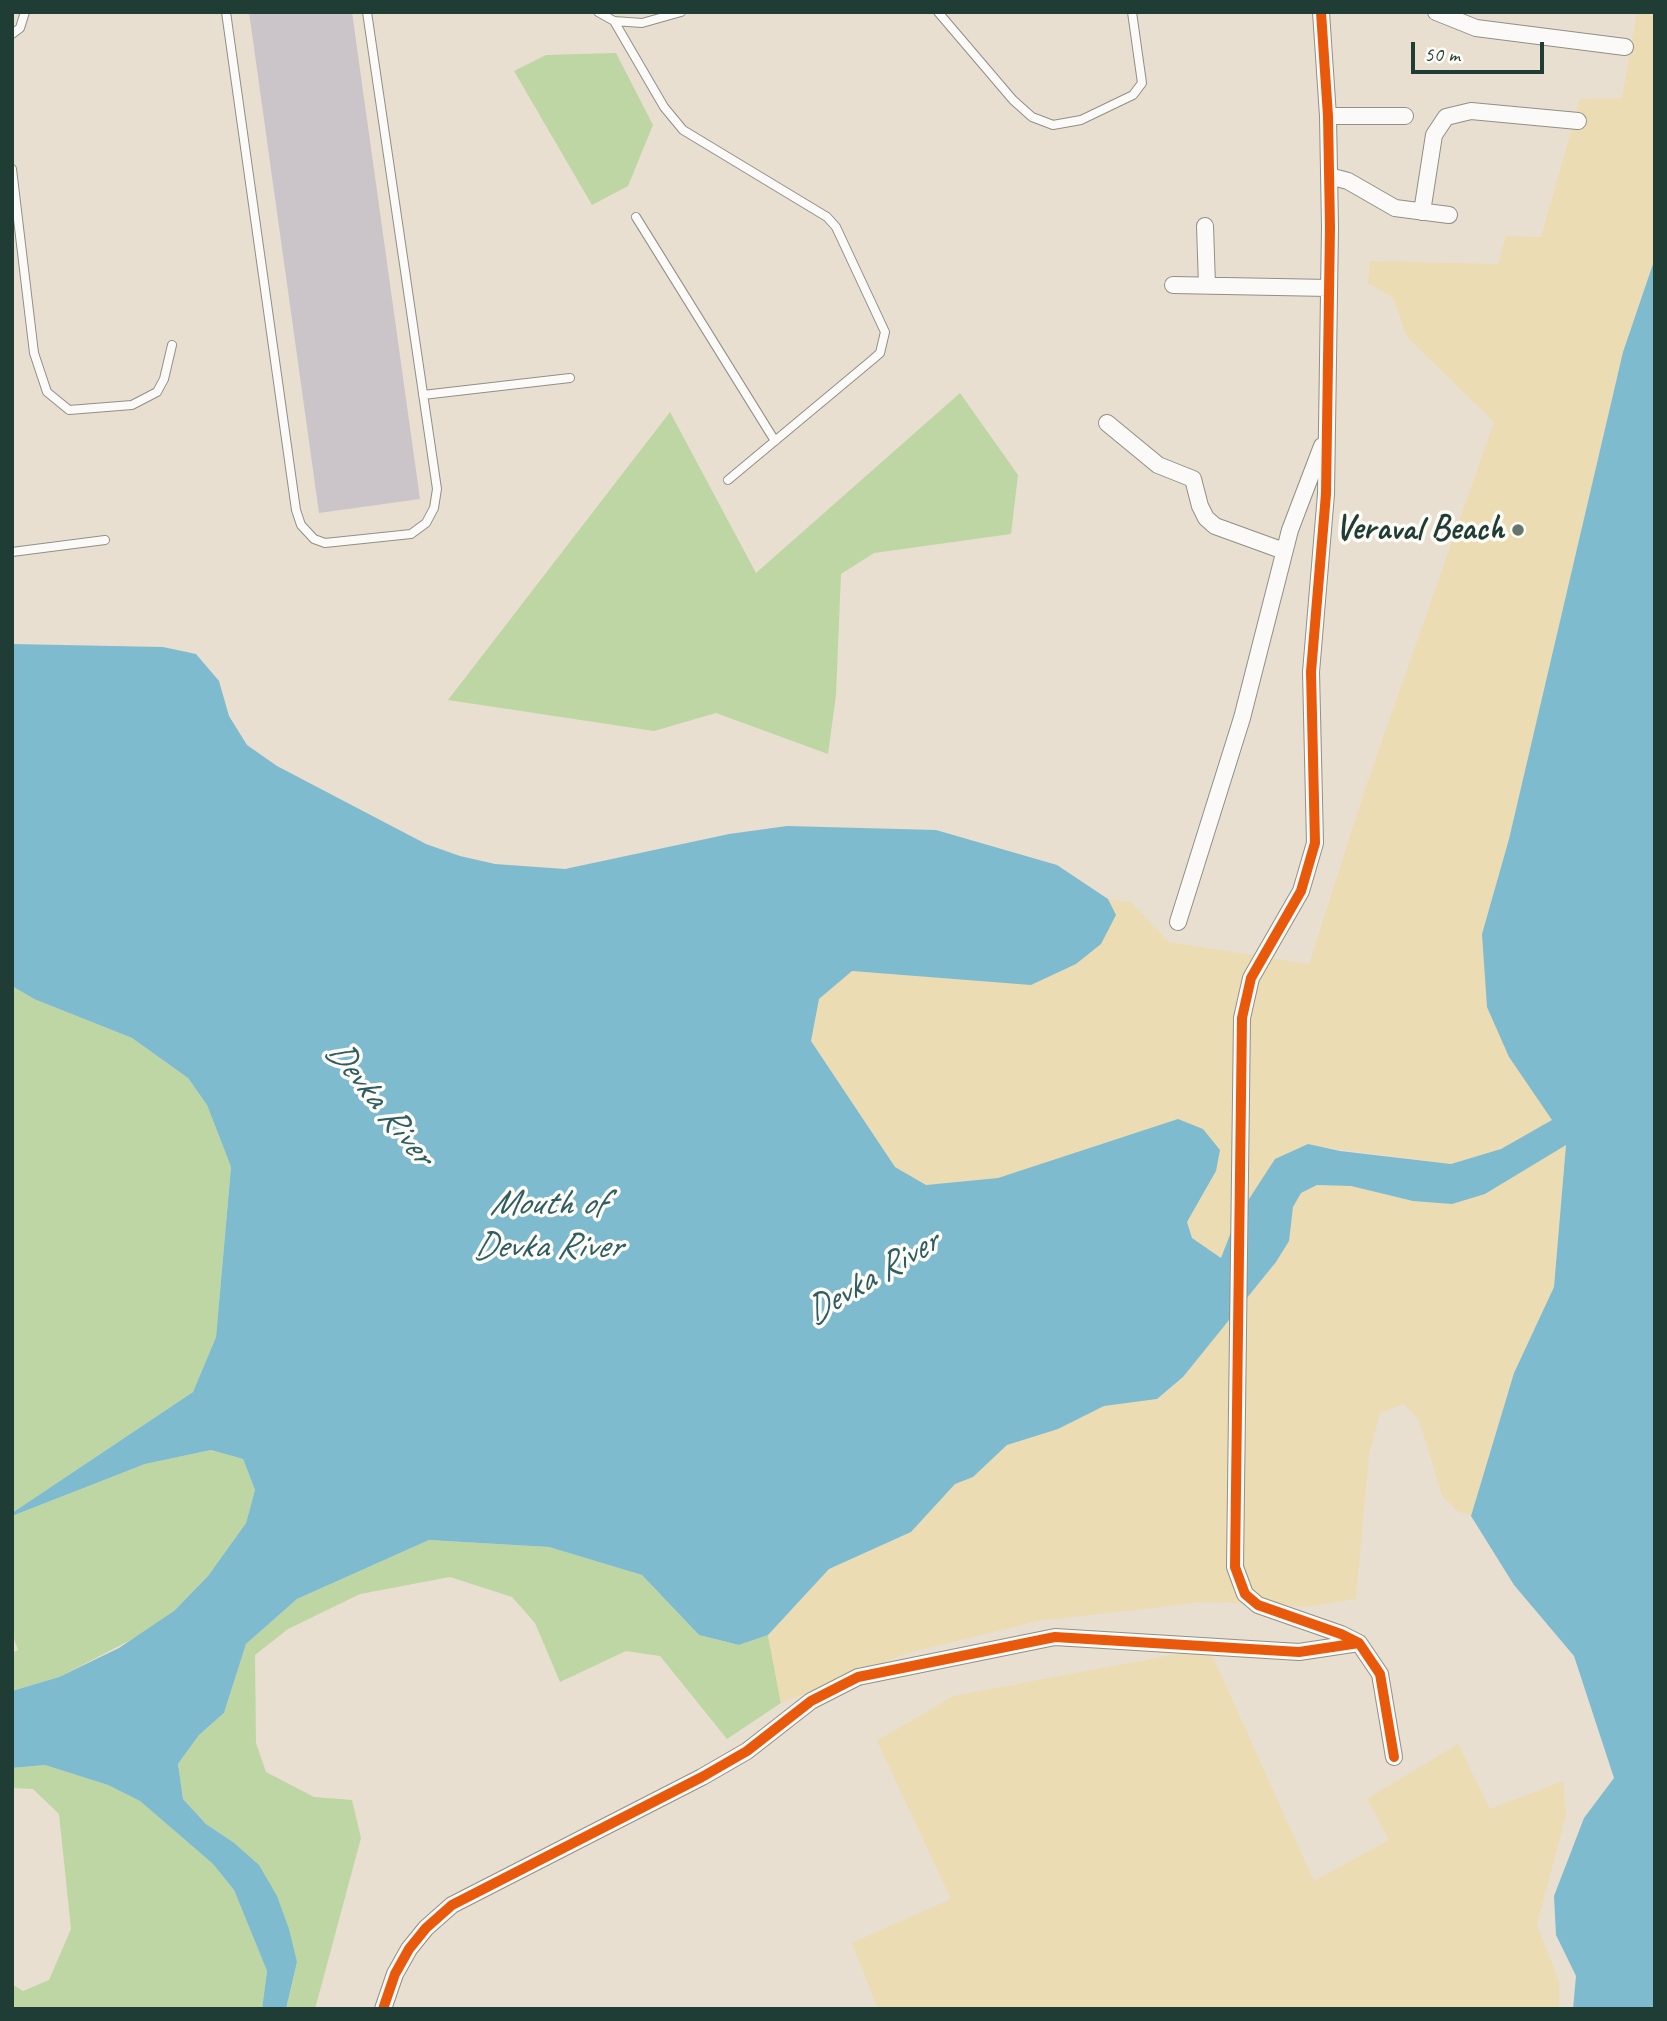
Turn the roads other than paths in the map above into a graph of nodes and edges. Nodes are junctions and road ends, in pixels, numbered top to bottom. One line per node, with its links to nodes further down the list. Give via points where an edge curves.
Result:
1 (25, 12): 11 (lane)
2 (226, 12): 27 (lane, via 296,510 314,539 325,543 411,534 426,523 438,489)
3 (366, 12): 27 (lane)
4 (598, 12): 10 (lane)
5 (681, 12): 10 (lane, via 642,23)
6 (938, 12): 7 (lane, via 1013,100 1032,117 1054,125 1081,120 1133,95 1142,83)
7 (1132, 12)
8 (1321, 12): 13 (street)
9 (1436, 12): 12 (street, via 1476,28)
10 (614, 21): 30 (lane, via 664,107 683,130 827,217 836,227 881,318 885,332 880,353)
11 (12, 34)
12 (1625, 47)
13 (1328, 116): 14 (street); 17 (street)
14 (1405, 116)
15 (1578, 121): 18 (street, via 1471,111 1446,117 1434,135)
16 (12, 169): 25 (lane, via 34,354 47,392 69,410 132,405 157,392)
17 (1329, 176): 18 (street, via 1348,181 1395,208); 24 (street)
18 (1422, 212): 19 (street)
19 (1449, 215)
20 (636, 217): 30 (lane)
21 (1205, 226): 23 (street)
22 (1173, 285): 23 (street)
23 (1207, 285): 24 (street)
24 (1329, 288): 29 (street)
25 (172, 345)
26 (570, 379): 27 (lane)
27 (423, 395)
28 (1107, 423): 33 (street, via 1158,465 1193,479 1200,506 1215,526)
29 (1326, 434): 33 (street); 36 (street, via 1326,494 1311,672 1315,843 1301,891 1251,978 1242,1018 1235,1567 1245,1594 1258,1605)
30 (775, 441): 31 (lane)
31 (728, 480)
32 (106, 540): 34 (lane)
33 (1284, 551): 35 (street, via 1242,719)
34 (12, 552)
35 (1178, 922)
36 (1359, 1643): 37 (street, via 1380,1674); 38 (street, via 1298,1652 1055,1637 858,1677 811,1702 710,1773 452,1905 409,1949)
37 (1394, 1757)
38 (383, 2009)

